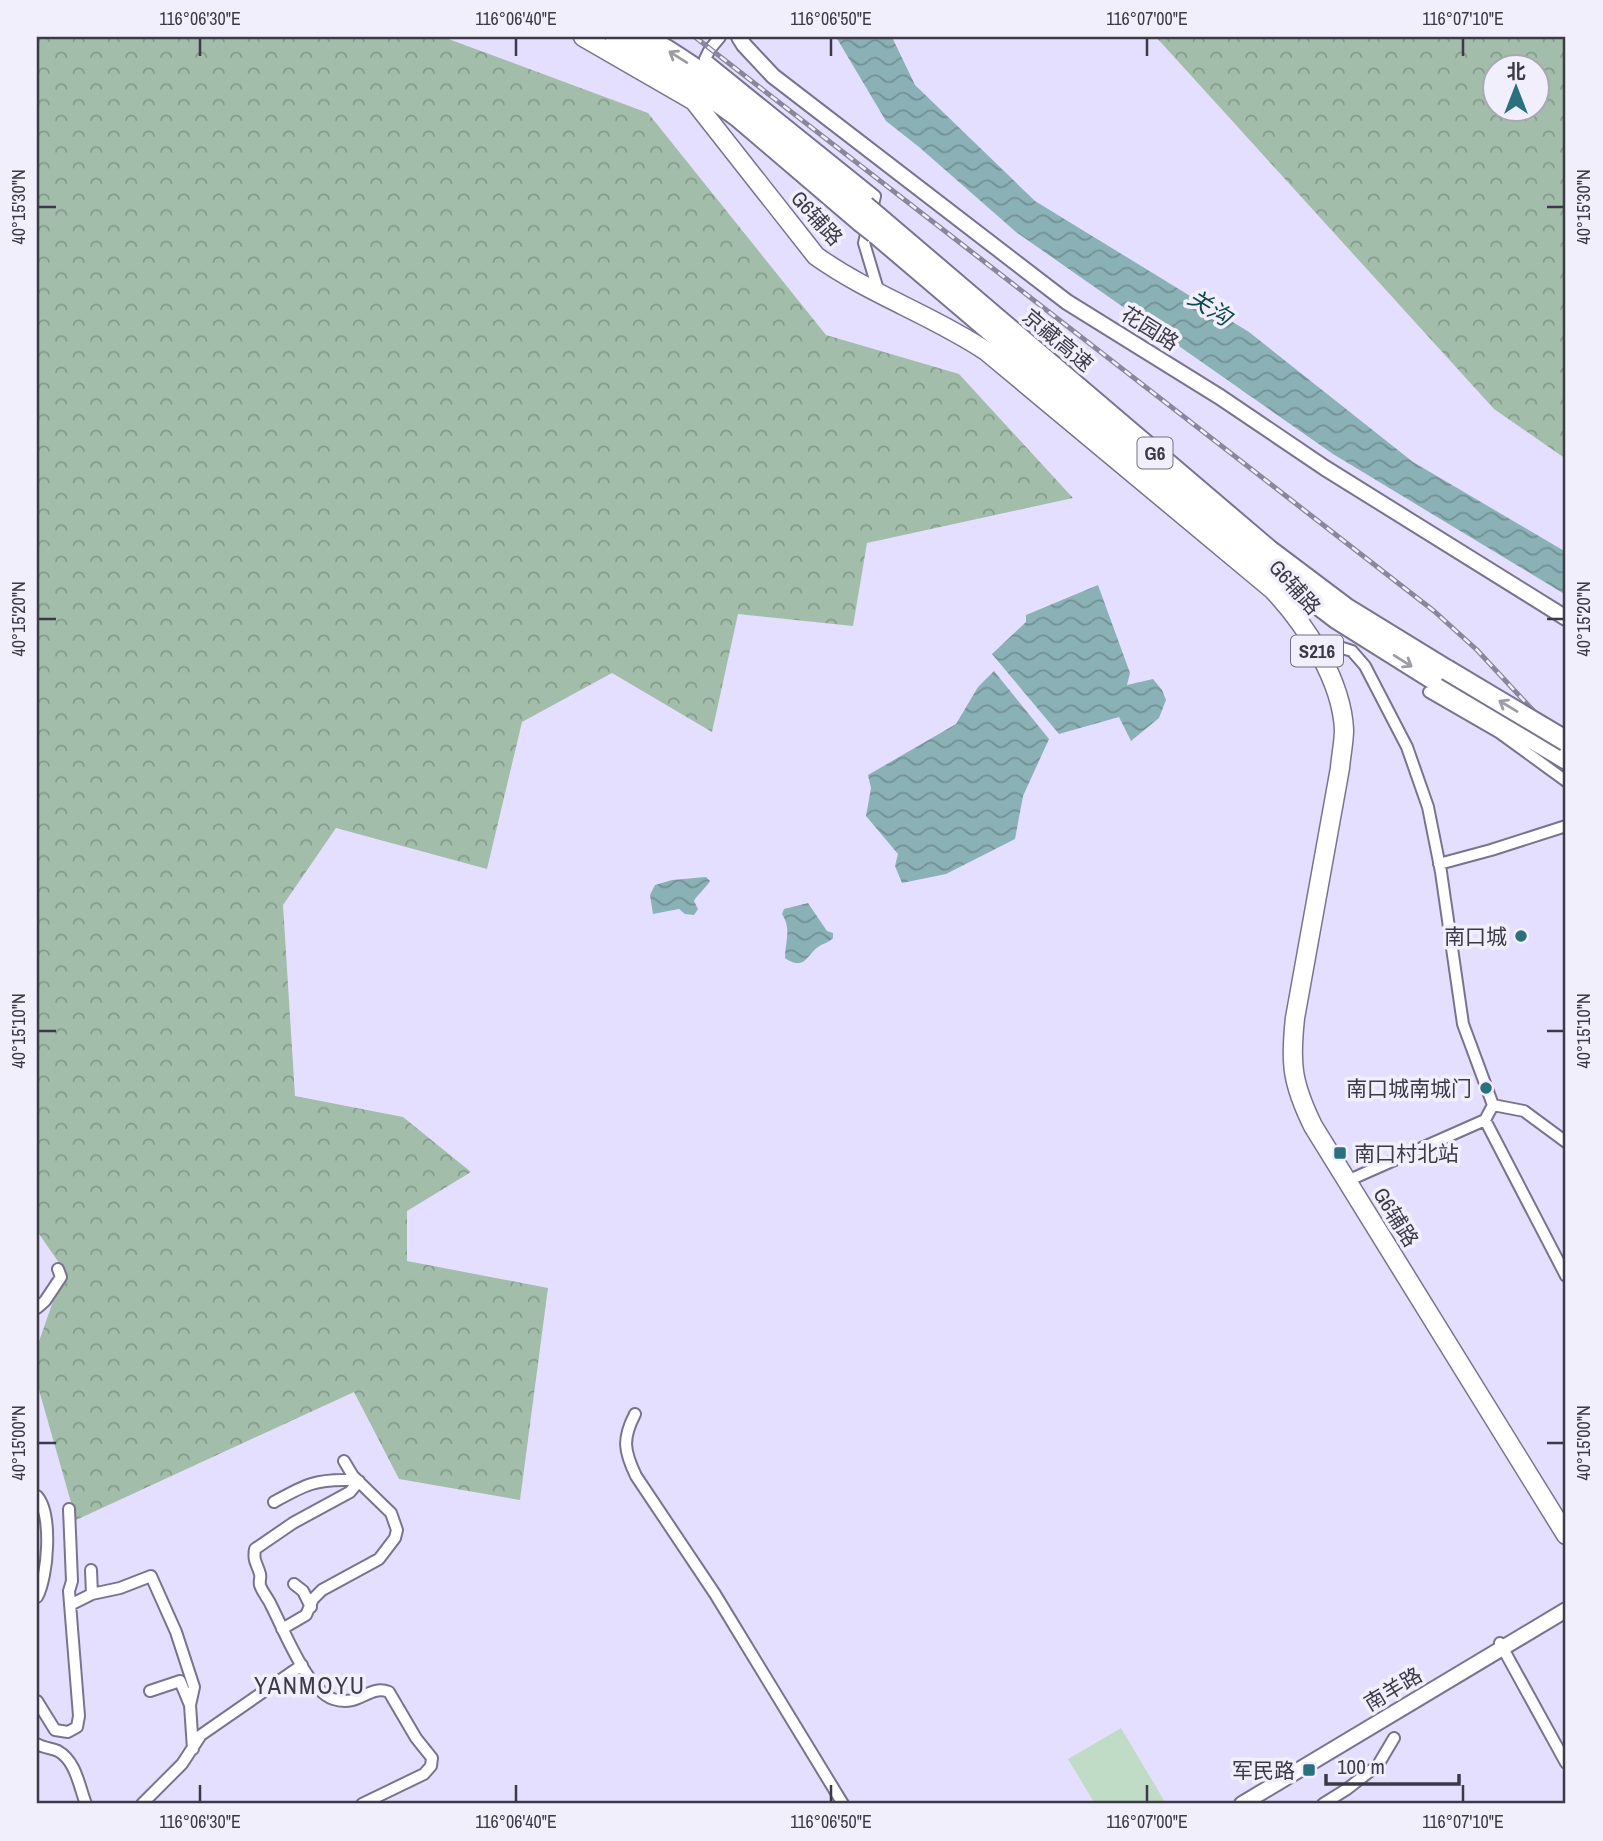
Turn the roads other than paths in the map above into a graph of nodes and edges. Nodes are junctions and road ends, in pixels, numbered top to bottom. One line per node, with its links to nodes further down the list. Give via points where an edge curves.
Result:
1 (583, 37): 7 (main road, G6辅路 / S216, via 694,101 816,256)
2 (614, 37): 6 (highway, via 693,84)
3 (645, 37): 6 (highway, 京藏高速 / G6, one-way to 3, via 748,106)
4 (720, 37): 7 (street, via 705,59 875,196 864,243)
5 (739, 37): 8 (street, 花园路, via 773,76 1067,302)
6 (870, 219): 10 (highway, 京藏高速 / G6, via 1269,550)
7 (879, 293): 9 (main road, G6辅路 / S216, via 960,333 1010,369 1273,590)
8 (1566, 618)
9 (1314, 644): 15 (street, via 1352,651 1366,666 1407,747 1428,807); 19 (main road, G6辅路 / S216, via 1335,692 1343,730 1295,1018 1292,1067 1302,1103)
10 (1439, 682): 11 (highway, G6, one-way to 10, bridge); 12 (highway, G6); 13 (street)
11 (1566, 741)
12 (1566, 759)
13 (1566, 781)
14 (1566, 826): 15 (street)
15 (1440, 864): 16 (street, via 1463,1024)
16 (1493, 1105): 17 (street); 18 (street, via 1524,1111)
17 (1485, 1121): 19 (street); 21 (street)
18 (1566, 1142)
19 (1347, 1181): 29 (main road, G6辅路 / S216)
20 (58, 1269): 22 (street, via 61,1277)
21 (1566, 1276)
22 (37, 1308)
23 (635, 1414): 51 (street, via 626,1432 626,1456 636,1476 715,1594)
24 (344, 1461): 25 (street)
25 (356, 1478): 27 (street, via 310,1483); 35 (street, via 391,1513 395,1538 379,1559 322,1590); 37 (street, via 350,1492 254,1549 260,1585)
26 (37, 1496): 33 (street, via 47,1536 46,1568)
27 (274, 1502)
28 (69, 1509): 34 (street)
29 (1566, 1535)
30 (91, 1570): 32 (street)
31 (294, 1584): 35 (street)
32 (92, 1594): 34 (street); 42 (street, via 151,1576 190,1673 194,1687)
33 (37, 1597)
34 (70, 1605): 41 (street, via 77,1727 68,1732 55,1730)
35 (311, 1608): 37 (street)
36 (1566, 1609): 38 (street, 南羊路)
37 (282, 1629): 39 (street)
38 (1501, 1646): 46 (street); 47 (street, 南羊路)
39 (302, 1665): 45 (street, via 201,1735); 50 (street, via 317,1688 332,1699 357,1701 373,1690 389,1692 432,1758 424,1774)
40 (150, 1691): 42 (street, via 180,1681)
41 (37, 1701)
42 (190, 1705): 45 (street)
43 (1394, 1738): 53 (street, via 1378,1765)
44 (37, 1744): 48 (street, via 54,1749 71,1762)
45 (192, 1749): 49 (street)
46 (1566, 1763)
47 (1258, 1800): 52 (street, 南羊路)
48 (86, 1804)
49 (142, 1804)
50 (362, 1804)
51 (843, 1804)
52 (1242, 1804)
53 (1323, 1804)

